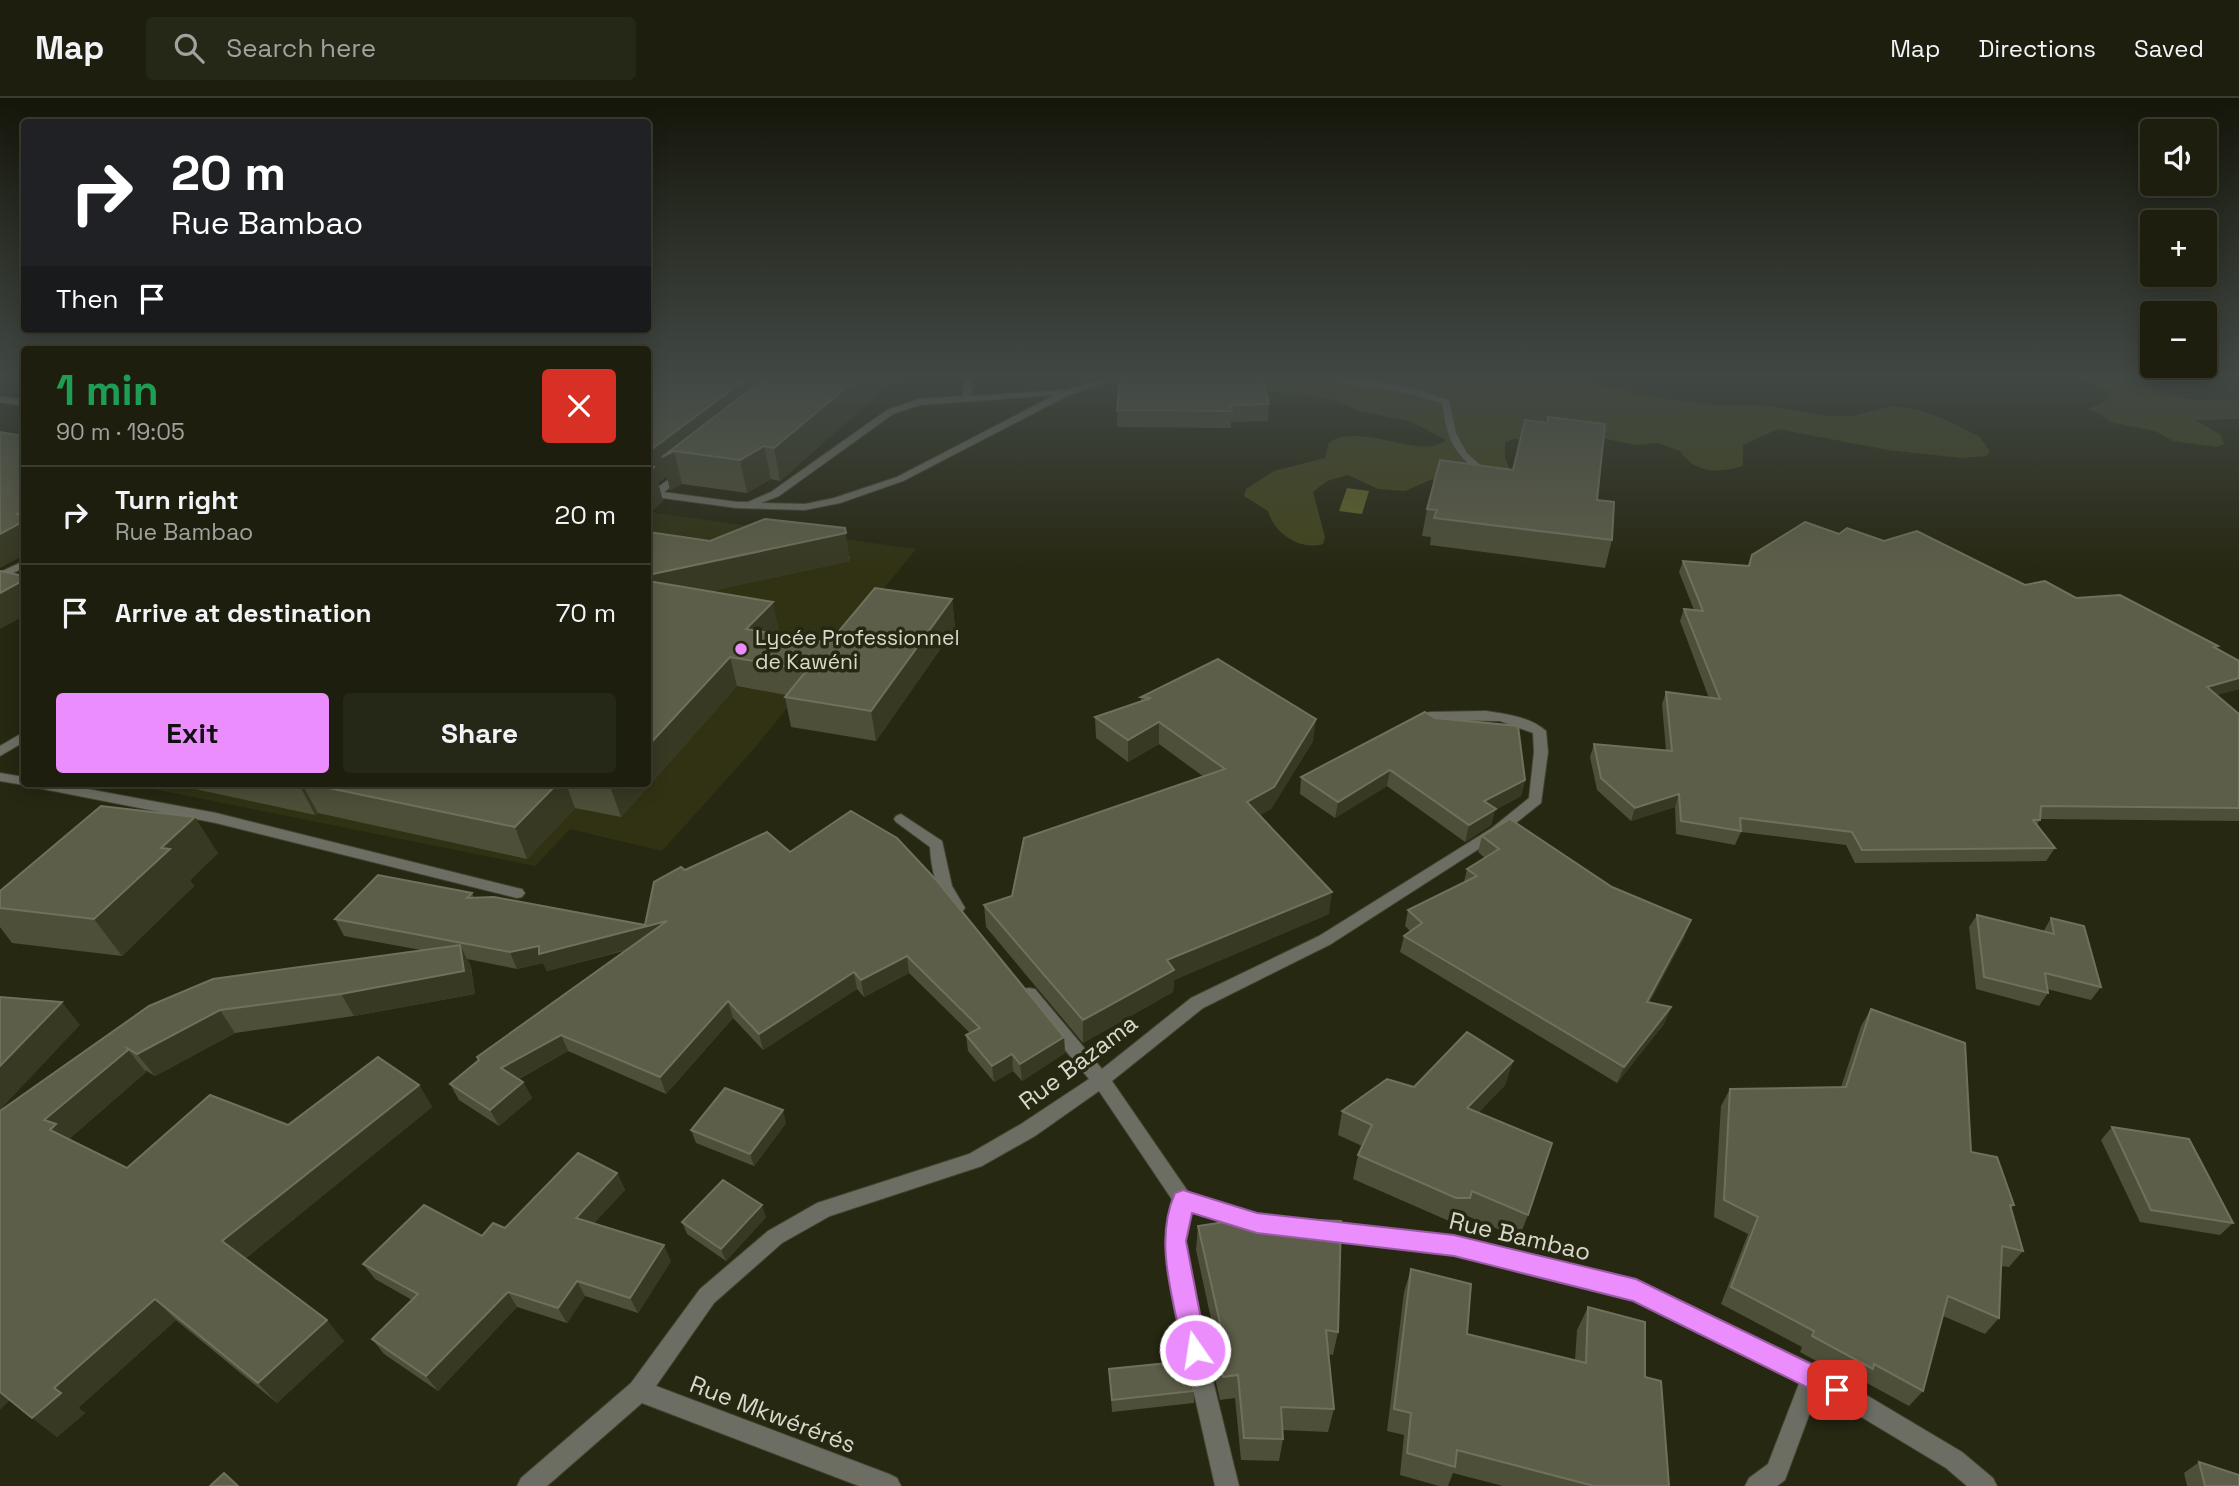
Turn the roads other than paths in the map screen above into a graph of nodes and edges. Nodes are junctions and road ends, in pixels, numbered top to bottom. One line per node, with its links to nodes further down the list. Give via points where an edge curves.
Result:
1 (850, 441): 7 (street, via 775,494)
2 (975, 441): 7 (street, via 900,480 836,500 805,507)
3 (1455, 441): 5 (street, via 1462,455)
4 (688, 470): 6 (street)
5 (1493, 480)
6 (651, 494): 7 (street)
7 (737, 505)
8 (21, 566): 9 (street)
9 (0, 576)
10 (1429, 716): 20 (street, Rue Bazama, via 1492,715 1539,731 1536,800 1497,831 1325,940 1197,1003)
11 (21, 738): 12 (street)
12 (0, 752)
13 (0, 777): 14 (street)
14 (21, 780)
15 (54, 787): 17 (street, via 216,818)
16 (901, 819): 18 (street, via 937,845 938,868 948,898)
17 (517, 893)
18 (967, 919)
19 (1020, 984): 20 (street)
20 (1101, 1080): 21 (street); 25 (street, Rue Bazama, via 975,1160 824,1209 775,1237 707,1296)
21 (1183, 1200): 22 (street, via 1257,1223); 28 (street, via 1175,1241 1182,1296)
22 (1283, 1226)
23 (1309, 1229): 24 (street, Rue Bambao, via 1454,1246 1636,1290)
24 (1813, 1376): 29 (street, via 1777,1472); 30 (street, Rue Bambao, via 1954,1460)
25 (639, 1391): 26 (street, Rue Bazama); 27 (street, Rue Mkwérérés)
26 (529, 1486)
27 (889, 1486)
28 (1227, 1486)
29 (1757, 1486)
30 (1985, 1486)

